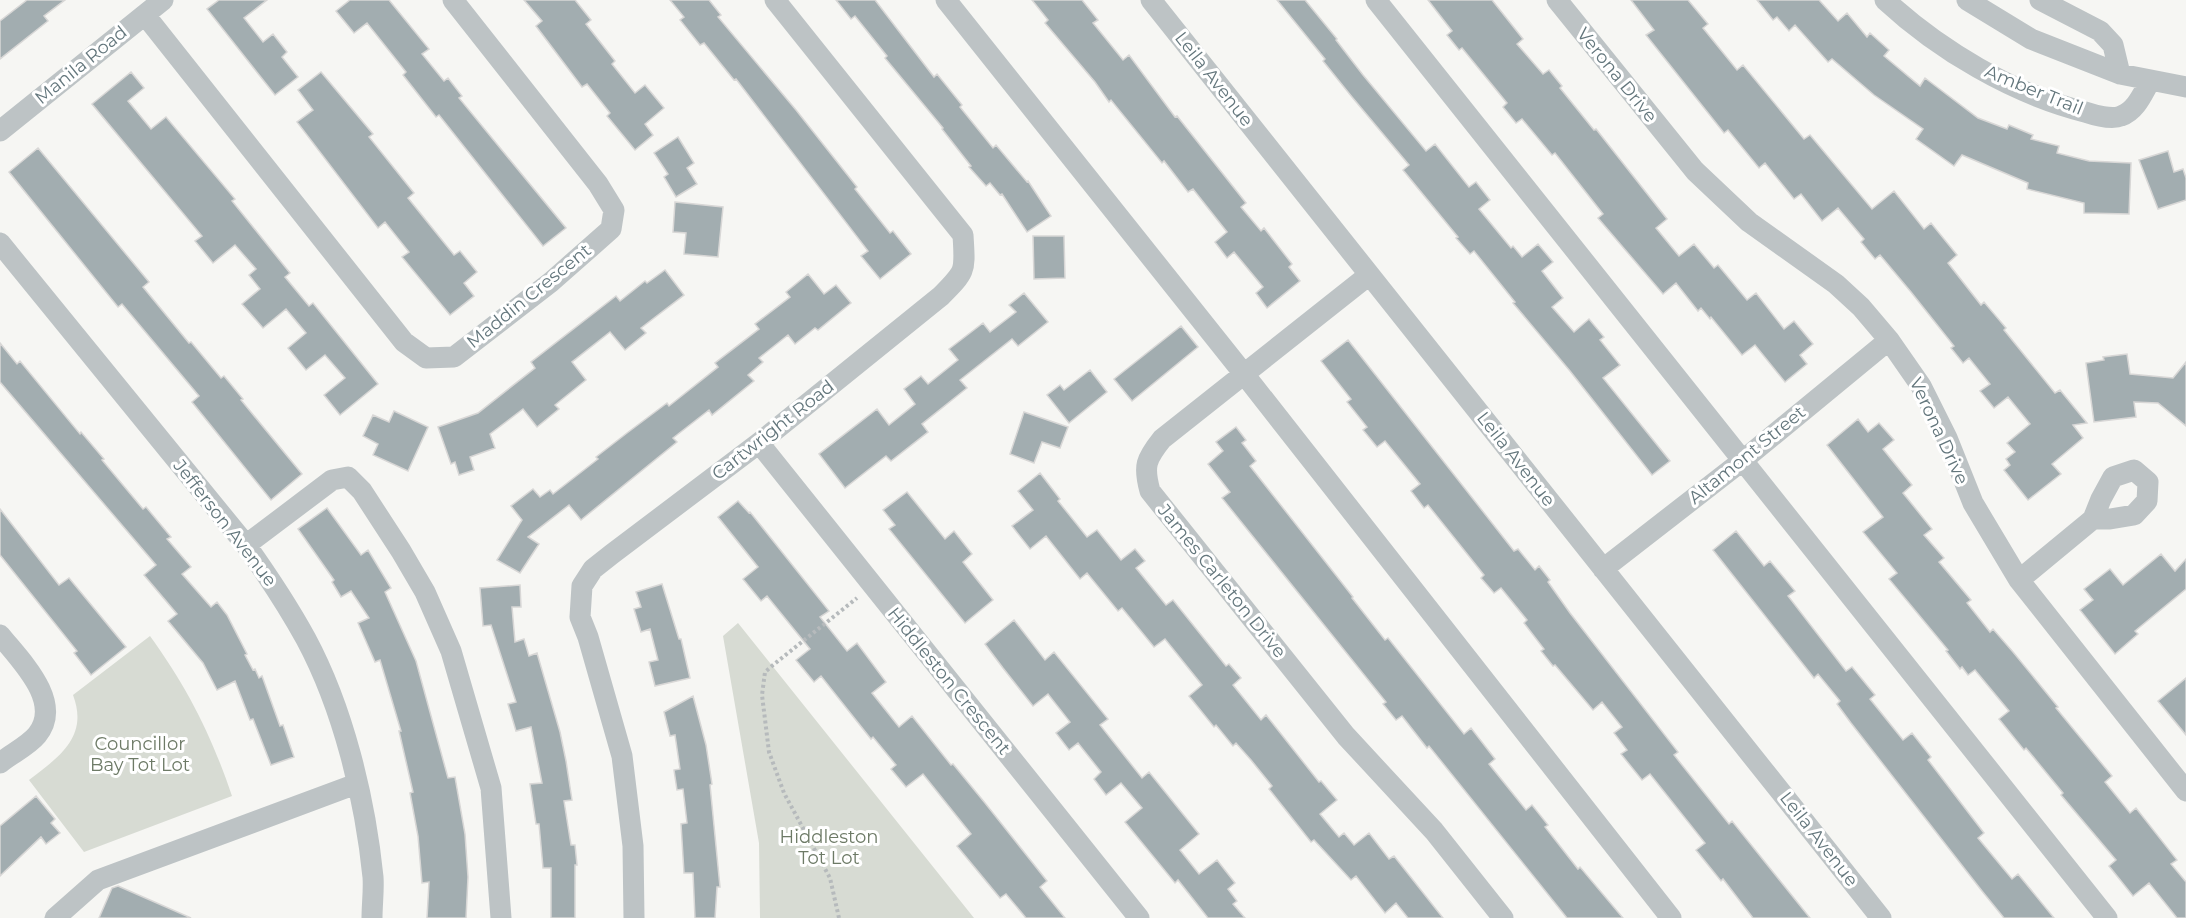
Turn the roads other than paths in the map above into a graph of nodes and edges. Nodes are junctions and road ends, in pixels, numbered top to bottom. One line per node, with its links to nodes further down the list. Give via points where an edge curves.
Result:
1 (163, 0): 11 (street, Manila Road)
2 (453, 0): 11 (street, Maddin Crescent, via 598,184 614,210 611,229 551,282 454,357 426,358 404,342)
3 (775, 0): 20 (street, Cartwright Road, via 963,235 965,268 941,296)
4 (946, 0): 19 (street)
5 (1151, 0): 17 (street, Leila Avenue)
6 (1376, 0): 21 (street)
7 (1557, 0): 18 (street, Verona Drive, via 1695,171 1749,222 1836,284)
8 (1885, 0): 13 (street, Amber Trail, via 1934,40 1992,76 2065,107 2121,117 2135,106)
9 (1967, 0): 12 (street, via 2031,39)
10 (2040, 0): 12 (street, via 2100,31 2113,45)
11 (145, 15): 15 (street, Manila Road)
12 (2120, 74): 13 (street)
13 (2150, 81): 14 (street)
14 (2186, 87)
15 (0, 131)
16 (0, 243): 23 (street, Jefferson Avenue)
17 (1369, 274): 19 (street, James Carleton Drive); 24 (street, Leila Avenue)
18 (1889, 340): 21 (street, Altamont Street); 25 (street, Verona Drive, via 1921,386 1973,503)
19 (1244, 374): 35 (street, James Carleton Drive, via 1180,423 1148,456 1145,474 1150,491 1346,736 1434,831); 36 (street)
20 (759, 443): 33 (street, Cartwright Road, via 593,569 582,586 580,617 622,756 633,846); 34 (street, Hiddleston Crescent)
21 (1743, 461): 24 (street, Altamont Street); 38 (street)
22 (2093, 519): 25 (street)
23 (246, 545): 28 (street, Jefferson Avenue, via 307,640 330,695); 32 (street, via 332,480 348,477 362,491 425,592 451,651 491,788)
24 (1603, 568): 37 (street, Leila Avenue)
25 (2019, 580): 29 (street, Verona Drive)
26 (0, 635): 27 (street, via 45,698 46,717 37,735)
27 (0, 763)
28 (356, 784): 30 (street, via 98,880); 31 (street, Jefferson Avenue, via 373,879)
29 (2186, 791)
30 (55, 918)
31 (372, 918)
32 (501, 918)
33 (634, 918)
34 (1140, 918)
35 (1503, 918)
36 (1671, 918)
37 (1881, 918)
38 (2107, 918)

